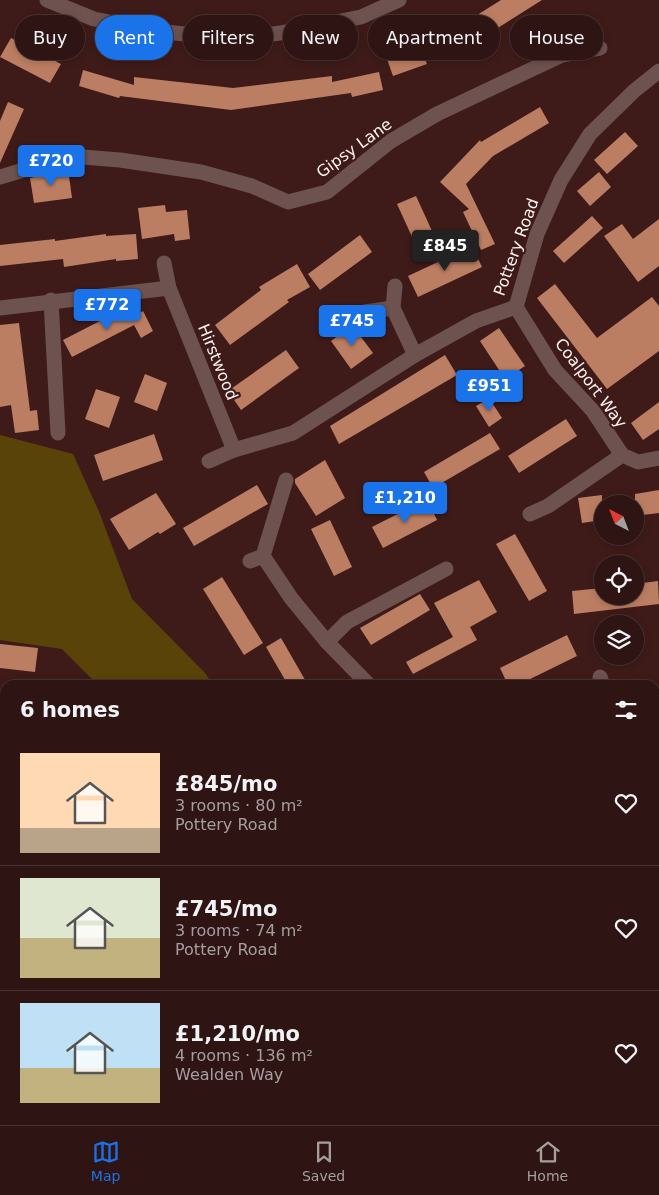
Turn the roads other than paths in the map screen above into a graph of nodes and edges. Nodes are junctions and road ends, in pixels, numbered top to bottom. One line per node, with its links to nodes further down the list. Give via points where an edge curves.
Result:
1 (47, 0): 2 (street, via 94,19 154,31 235,39 361,17)
2 (399, 0)
3 (552, 60): 5 (street, Gipsy Lane, via 437,114 391,141 328,192 288,202 252,186 202,172 112,159 70,156)
4 (659, 71): 10 (street, Pottery Road, via 590,134 561,180 537,234)
5 (0, 176)
6 (164, 263): 8 (street, Hirstwood)
7 (395, 286): 12 (street)
8 (169, 288): 9 (street); 16 (street, Hirstwood)
9 (51, 300): 11 (street); 15 (street)
10 (516, 307): 14 (street, Pottery Road, via 476,321); 17 (street, Coalport Way, via 555,370 593,411)
11 (0, 308)
12 (392, 308): 13 (street); 14 (street)
13 (365, 312)
14 (415, 355): 16 (street, Pottery Road, via 293,433)
15 (58, 432)
16 (234, 450): 19 (street)
17 (622, 455): 18 (street, Coalport Way, via 638,462); 21 (street, Coalport Way, via 548,506)
18 (659, 458)
19 (209, 461)
20 (286, 480): 23 (street, via 256,559)
21 (530, 514)
22 (446, 570): 23 (street, via 347,622)
23 (327, 642): 24 (street)
24 (364, 680)

